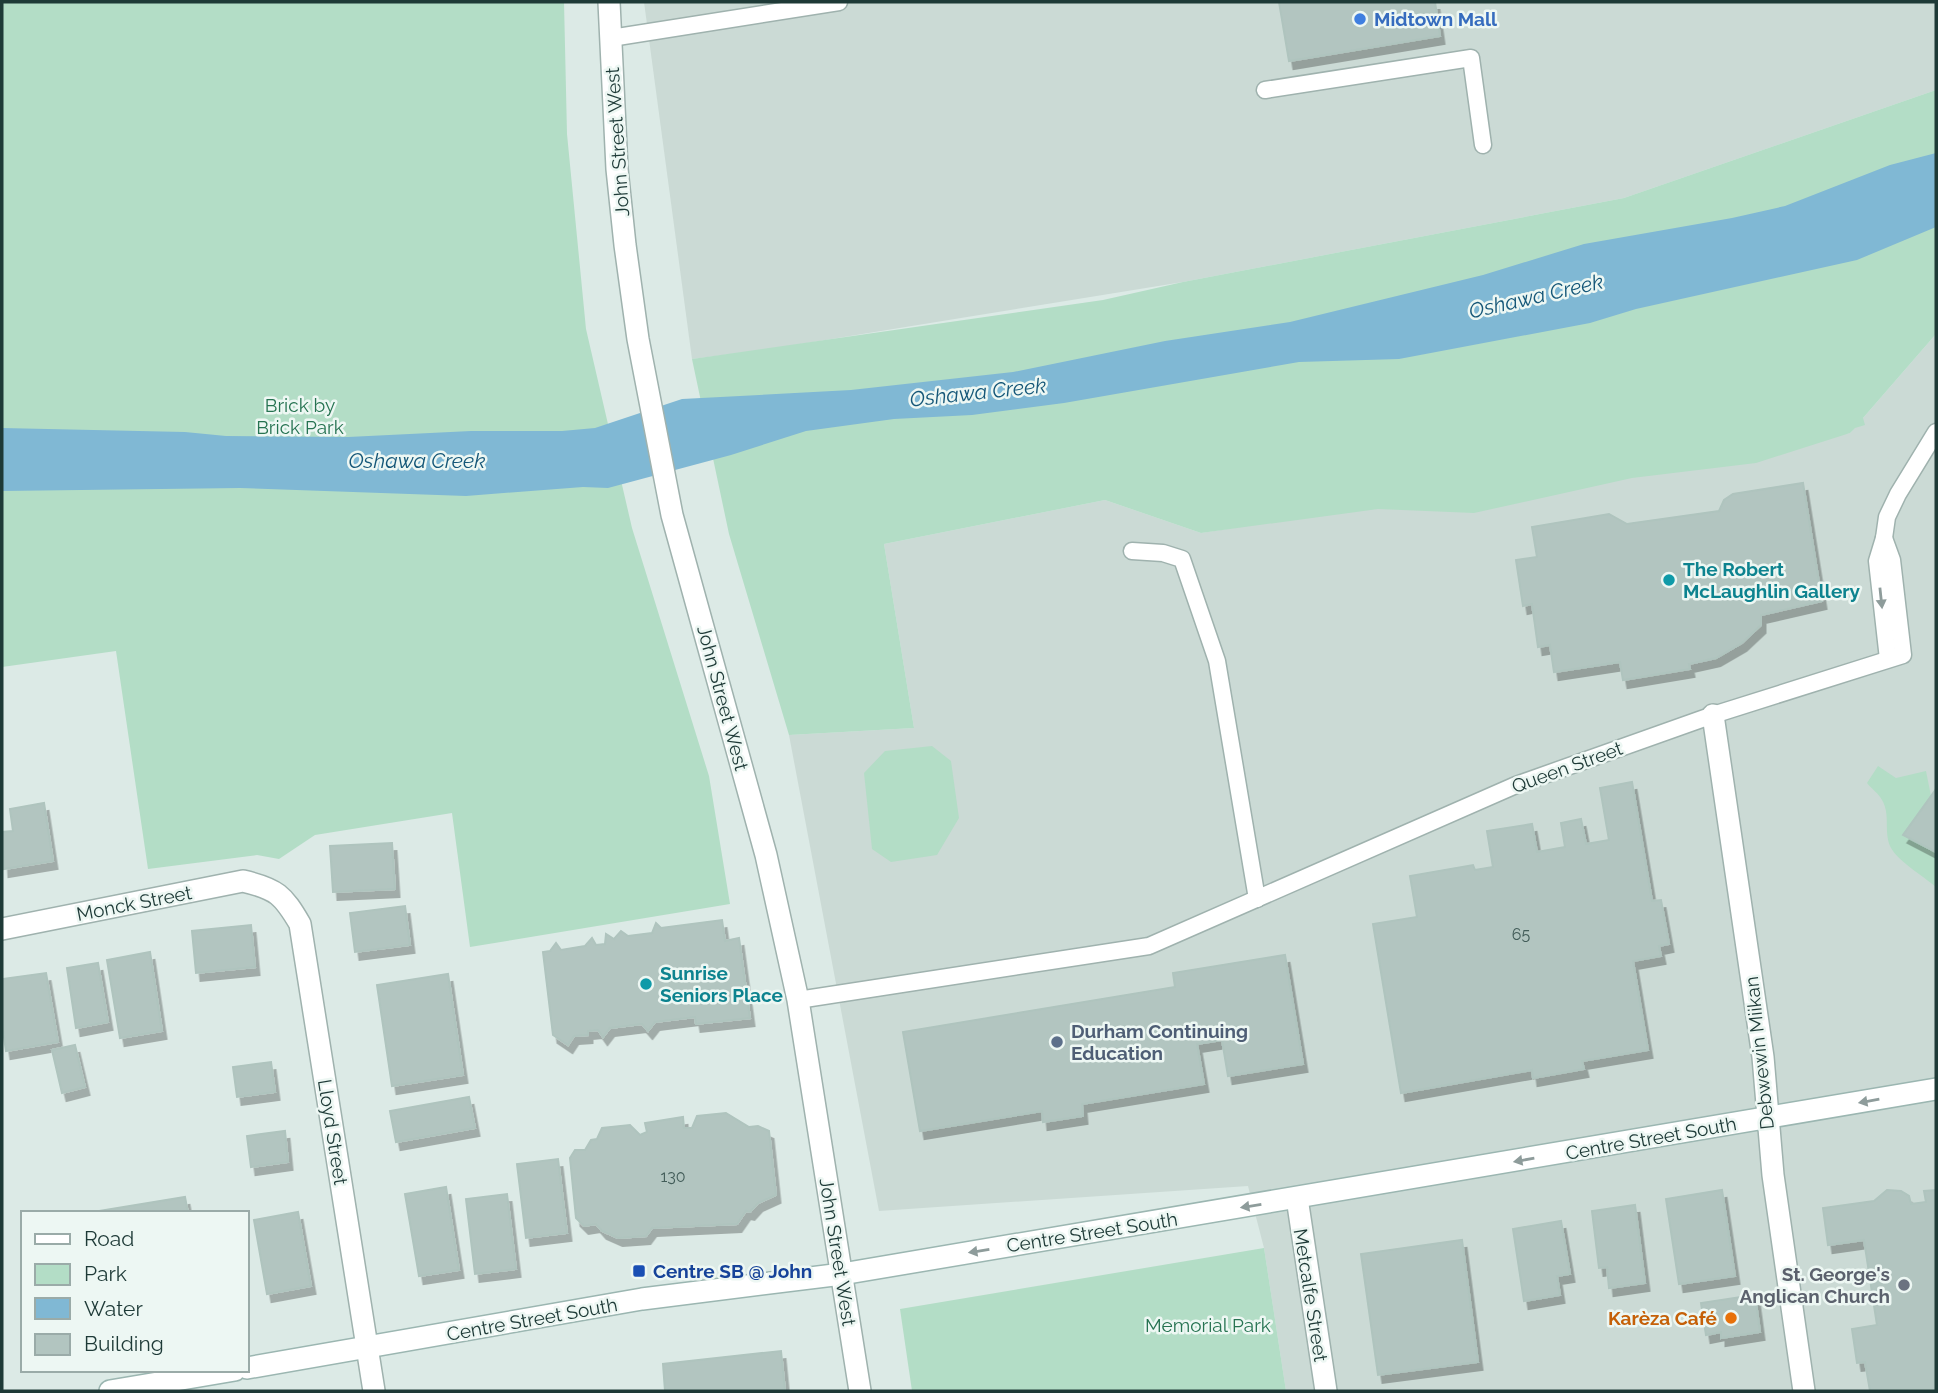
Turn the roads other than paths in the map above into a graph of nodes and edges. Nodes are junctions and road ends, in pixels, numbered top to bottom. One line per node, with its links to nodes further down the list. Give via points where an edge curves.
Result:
1 (609, 2): 3 (street, John Street West)
2 (839, 2): 3 (lane)
3 (611, 38): 12 (street, John Street West, via 625,246 672,515 766,855)
4 (1265, 90): 5 (lane, via 1471,58)
5 (1483, 145)
6 (1936, 432): 8 (lane, Queen Street, via 1887,517 1877,561 1895,657)
7 (1132, 551): 10 (lane, via 1182,559 1217,661)
8 (1713, 715): 10 (lane, Queen Street, via 1516,785); 14 (street, Debwewin Miikan, via 1763,1057)
9 (266, 886): 11 (street, Monck Street, via 243,881); 17 (street, Lloyd Street, via 286,900 300,924)
10 (1257, 899): 12 (lane, Queen Street, via 1149,946)
11 (2, 929)
12 (798, 1000): 16 (street, John Street West)
13 (1936, 1088): 14 (street, Centre Street South, one-way to 14)
14 (1767, 1119): 15 (street, Centre Street South, one-way to 15); 24 (street, Debwewin Miikan)
15 (1297, 1198): 16 (street, Centre Street South, one-way to 16); 23 (street, Metcalfe Street)
16 (842, 1274): 17 (street, Centre Street South, via 642,1299); 22 (street, John Street West)
17 (369, 1348): 18 (street, Centre Street South); 21 (street, Lloyd Street)
18 (248, 1368)
19 (223, 1372): 20 (street)
20 (110, 1391)
21 (374, 1391)
22 (860, 1391)
23 (1326, 1391)
24 (1804, 1391)

